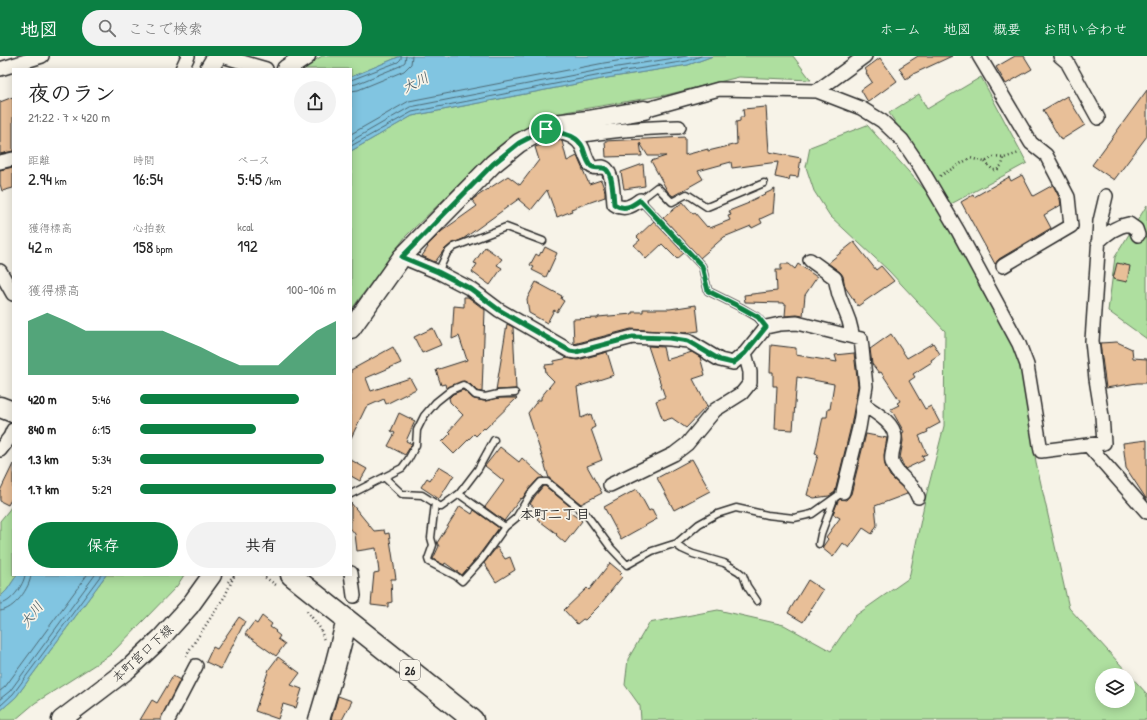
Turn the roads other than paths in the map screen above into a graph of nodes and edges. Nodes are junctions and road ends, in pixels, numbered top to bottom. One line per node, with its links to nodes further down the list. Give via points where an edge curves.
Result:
1 (42, 56): 13 (street)
2 (188, 56): 9 (street)
3 (217, 56): 10 (street)
4 (222, 56): 11 (street)
5 (306, 56): 12 (street)
6 (865, 56): 14 (street)
7 (979, 56): 30 (street, via 1031,144 1046,155 1068,197 1071,226)
8 (1060, 56): 16 (street, via 1067,62)
9 (182, 68)
10 (210, 68)
11 (263, 68)
12 (288, 68)
13 (0, 69)
14 (817, 91): 15 (street, via 719,89); 44 (street, via 861,108 882,121 902,140 920,165 1019,344 1027,365 1042,451)
15 (644, 110): 18 (street, via 554,124)
16 (1098, 118)
17 (679, 127): 19 (street, via 635,128)
18 (546, 129): 19 (street); 28 (street, via 519,143 493,164)
19 (572, 137): 24 (street, via 580,142 590,165 608,171 614,204 625,208)
20 (12, 159): 21 (street)
21 (0, 162)
22 (764, 183): 24 (lane, via 707,207 687,194 672,202 658,186)
23 (1106, 196): 27 (street)
24 (640, 200): 34 (lane, via 702,266 708,291 758,317)
25 (1138, 235): 27 (street, via 1136,229 1129,224 1120,225)
26 (543, 241): 32 (lane, via 506,227 454,248 447,253)
27 (1098, 242): 44 (street, via 1092,341 1104,443)
28 (402, 257): 32 (street); 35 (street)
29 (810, 260): 36 (street, via 835,278)
30 (1003, 266)
31 (0, 271): 33 (street)
32 (438, 272): 37 (street, via 471,289 499,310 570,351 576,352 633,337 688,341 720,360 733,363)
33 (12, 292)
34 (766, 327): 36 (street, via 797,323); 37 (street)
35 (352, 328)
36 (853, 337): 39 (street, via 861,339 866,386)
37 (745, 353): 47 (street, via 750,383 742,393 715,410 687,444 674,454)
38 (515, 393): 46 (lane, via 485,397 475,394 463,385 451,390 424,416 417,430 416,445 402,468)
39 (863, 404): 50 (street, via 859,428); 51 (street, via 890,425 895,436 892,462 898,474 914,486)
40 (0, 407): 41 (main road)
41 (12, 412)
42 (12, 432): 45 (street)
43 (494, 440): 49 (lane, via 478,469)
44 (1088, 445): 53 (street)
45 (0, 450)
46 (384, 477): 48 (lane); 52 (lane, via 402,494 422,495)
47 (610, 485)
48 (352, 493)
49 (459, 494): 52 (lane, via 441,507); 54 (lane)
50 (838, 496): 55 (lane, via 812,514 794,518 736,508 717,514 699,524); 56 (lane, via 821,534)
51 (918, 496)
52 (435, 503): 54 (lane, via 431,538 433,546 428,559 462,581)
53 (1147, 512)
54 (505, 527): 55 (lane, via 516,518 531,492 541,482 547,482 586,514 627,565 652,551)
55 (675, 544): 61 (lane, via 693,554 724,563 738,571 743,575)
56 (820, 544)
57 (211, 576): 64 (street, 本町宮口下線, via 189,607 134,664)
58 (351, 576): 60 (street)
59 (285, 581): 62 (main road, 26)
60 (354, 596)
61 (757, 601)
62 (347, 620): 66 (main road); 67 (main road, 26)
63 (193, 671): 65 (street)
64 (61, 720)
65 (168, 720)
66 (319, 720)
67 (473, 720)

